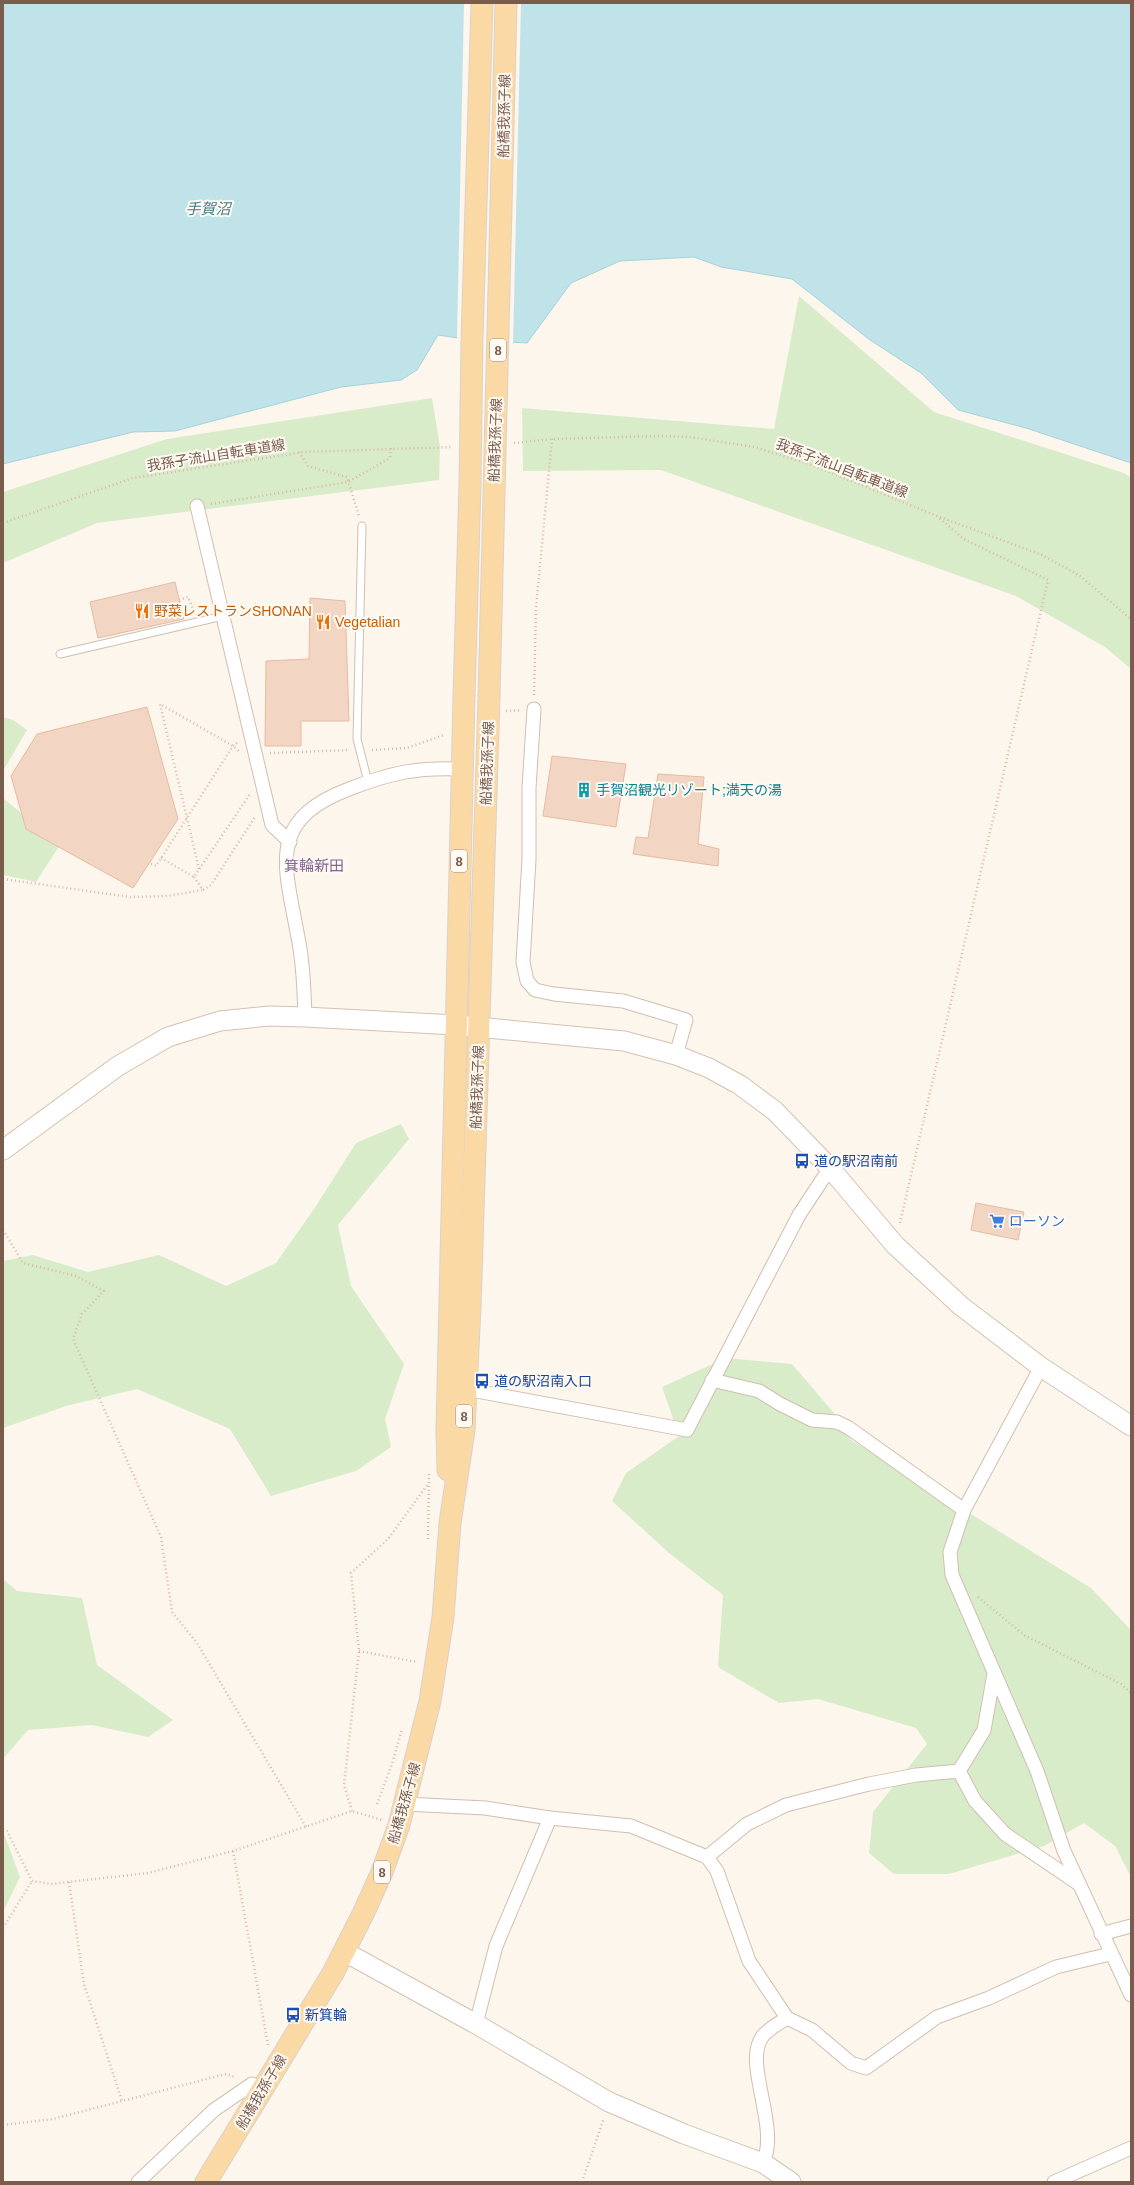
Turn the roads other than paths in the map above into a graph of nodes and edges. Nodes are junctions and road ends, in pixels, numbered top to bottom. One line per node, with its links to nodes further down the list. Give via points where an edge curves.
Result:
1 (482, 3): 8 (main road, 船橋我孫子線 / 8, bridge)
2 (506, 3): 13 (main road, 船橋我孫子線 / 8, bridge, via 496,704)
3 (198, 506): 5 (street)
4 (362, 526): 9 (lane, via 357,739)
5 (223, 616): 6 (lane); 10 (street, via 272,825)
6 (60, 654)
7 (534, 709): 14 (street, via 523,962 526,981 535,990 624,1001 686,1020)
8 (461, 769): 9 (street, via 432,768 396,772); 12 (main road, 船橋我孫子線 / 8)
9 (368, 782): 10 (street, via 330,796 306,813 295,826)
10 (290, 842): 11 (street, via 285,857 288,888 298,933)
11 (305, 1016): 12 (street); 15 (street, via 269,1016 220,1021 168,1037 118,1066)
12 (456, 1025): 13 (street); 22 (main road, 船橋我孫子線 / 8, via 447,1431)
13 (479, 1028): 14 (street, via 624,1041); 19 (main road, 船橋我孫子線 / 8)
14 (676, 1054): 16 (street, via 709,1068 775,1111)
15 (3, 1150)
16 (830, 1168): 17 (street, via 895,1245 961,1306); 18 (street, via 799,1215)
17 (1041, 1367): 20 (street); 21 (street)
18 (712, 1380): 19 (street, via 687,1430); 21 (street, via 759,1391 812,1420 836,1422 849,1428)
19 (466, 1389): 22 (main road, 船橋我孫子線 / 8, via 464,1430)
20 (1131, 1426)
21 (964, 1510): 23 (street, via 950,1552 952,1575)
22 (450, 1523): 25 (main road, 船橋我孫子線 / 8, via 437,1659 430,1701)
23 (994, 1674): 24 (street, via 984,1730); 28 (street, via 1037,1770 1064,1851)
24 (959, 1771): 27 (street, via 916,1775 869,1784 786,1805 747,1824); 28 (street, via 975,1802 1005,1834)
25 (405, 1804): 26 (street, via 485,1808); 31 (main road, 船橋我孫子線 / 8, via 382,1872)
26 (550, 1818): 27 (street, via 631,1826); 35 (street, via 496,1946)
27 (707, 1857): 34 (street, via 717,1871 749,1962)
28 (1079, 1884): 30 (street)
29 (1131, 1926): 30 (street)
30 (1101, 1934): 32 (street)
31 (345, 1952): 35 (street); 36 (main road, 船橋我孫子線 / 8, via 279,2062)
32 (1110, 1954): 33 (street); 34 (street, via 1056,1967 989,1998 937,2017 866,2068 851,2063 812,2030)
33 (1131, 1996)
34 (787, 2018): 38 (street, via 763,2035 756,2048 758,2073 766,2110 768,2153)
35 (476, 2024): 38 (street, via 610,2102 684,2134)
36 (257, 2087): 39 (street, via 214,2110); 40 (main road, 船橋我孫子線 / 8)
37 (1130, 2151): 42 (street)
38 (763, 2163): 41 (street)
39 (138, 2182)
40 (206, 2182)
41 (791, 2182)
42 (1054, 2182)

